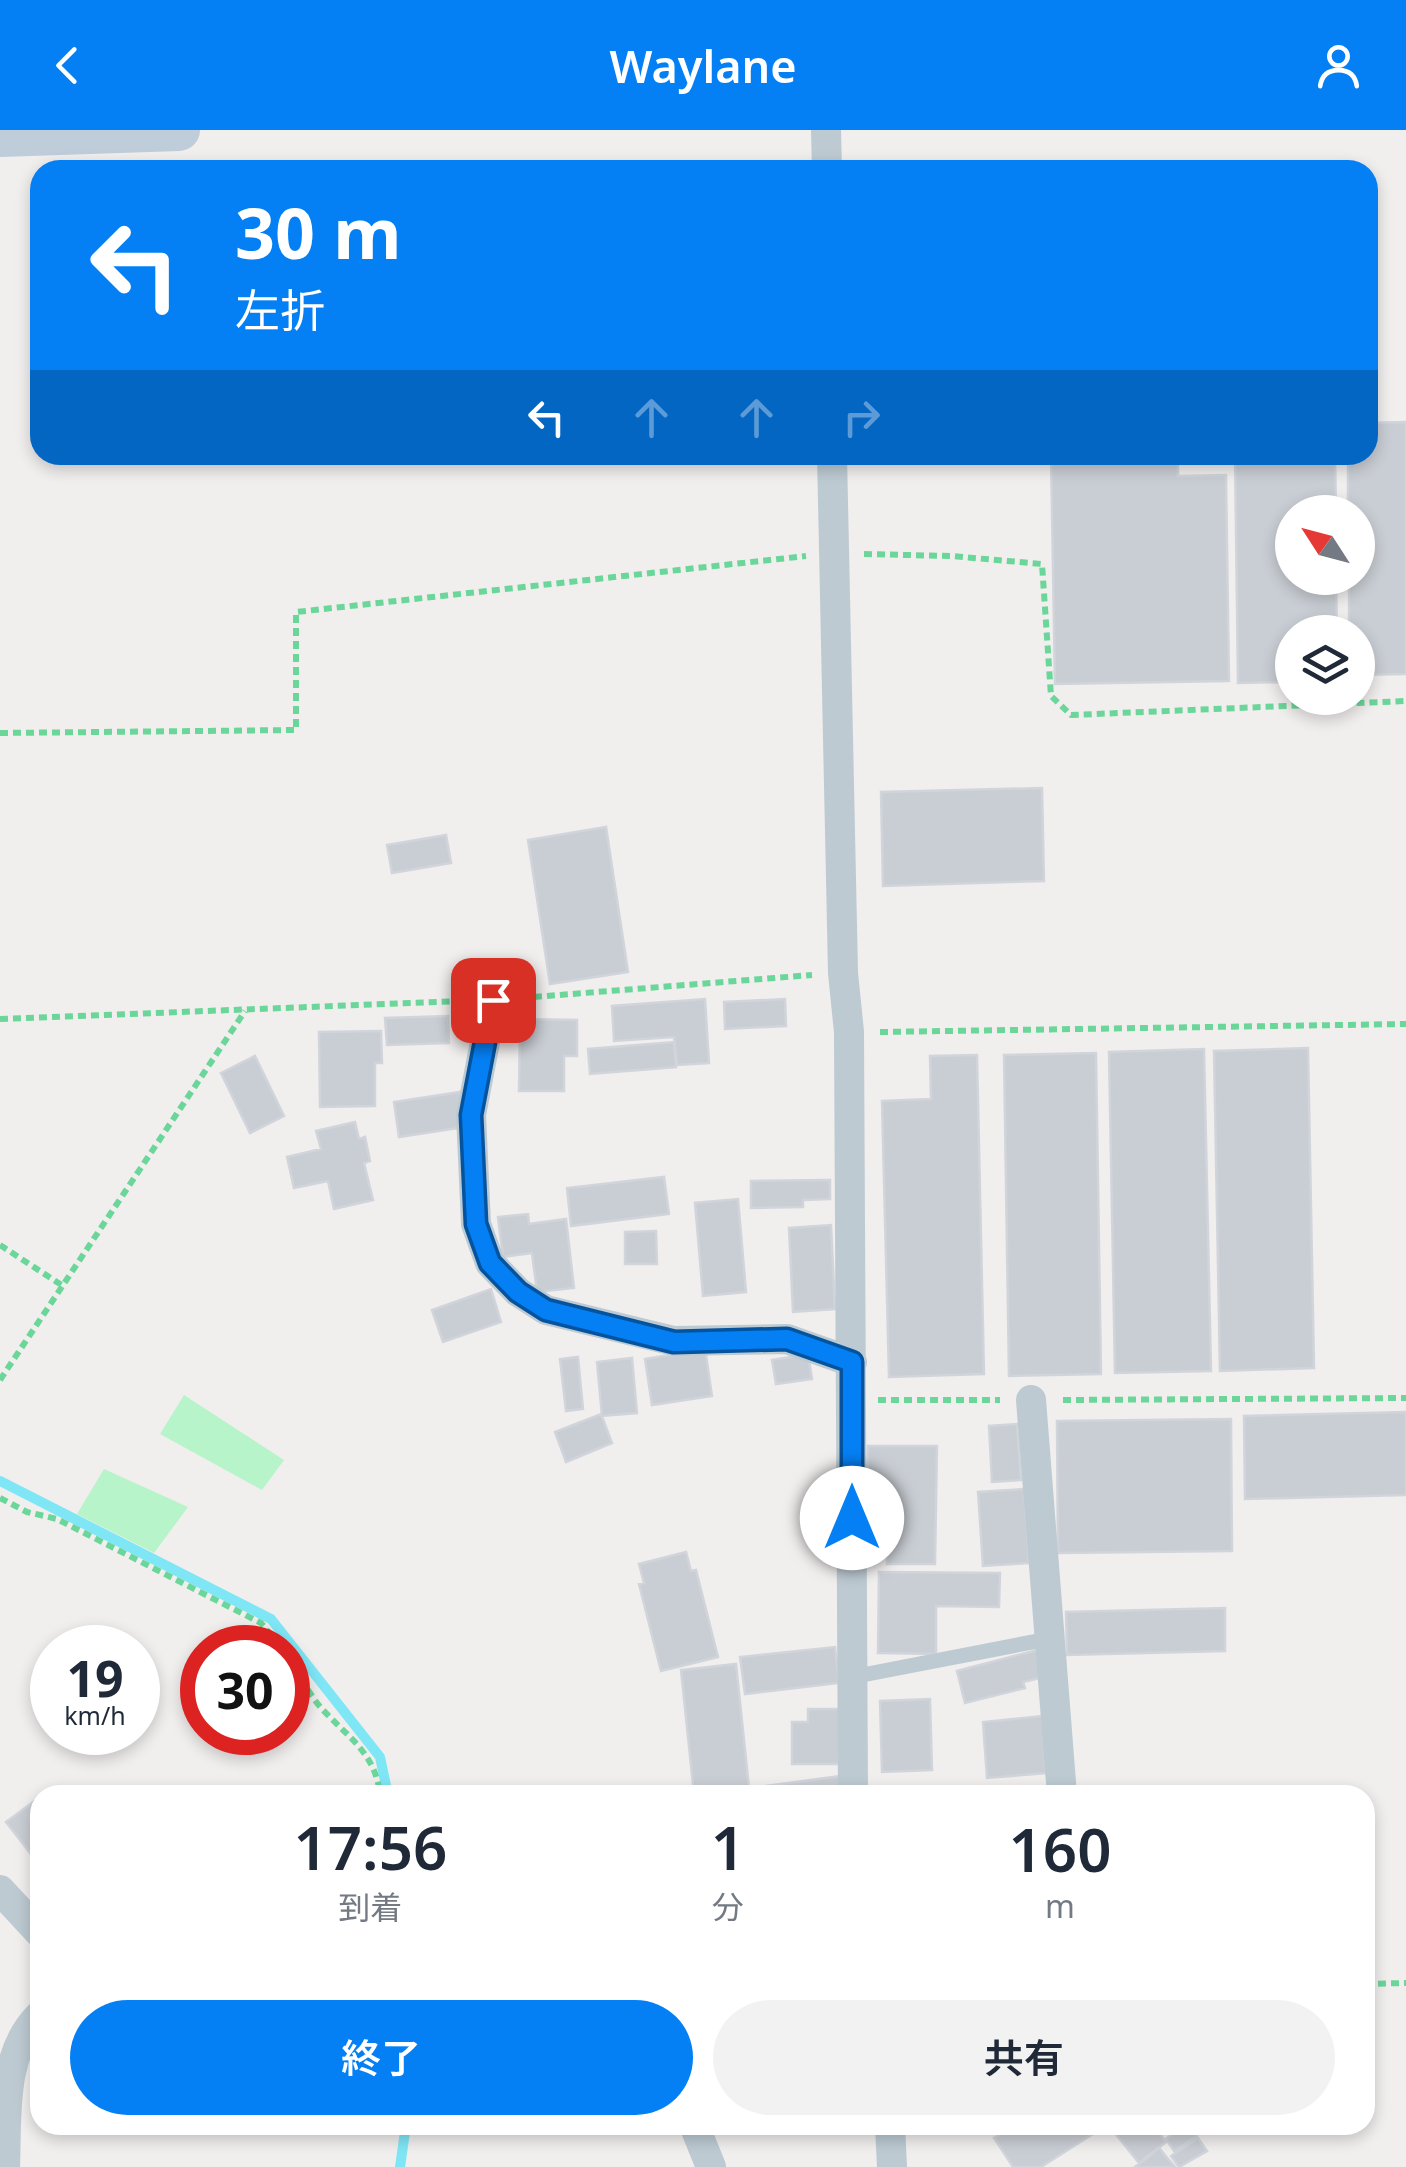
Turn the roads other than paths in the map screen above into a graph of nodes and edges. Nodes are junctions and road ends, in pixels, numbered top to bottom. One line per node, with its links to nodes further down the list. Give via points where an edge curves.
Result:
1 (179, 130): 3 (street)
2 (826, 130): 4 (street)
3 (0, 136)
4 (826, 160)
5 (832, 465): 7 (street)
6 (493, 1000): 7 (street, via 471,1115 476,1224 490,1263 518,1292 546,1310 674,1342 787,1339)
7 (852, 1362): 10 (street)
8 (1031, 1400): 9 (street)
9 (1048, 1638): 10 (lane); 12 (street)
10 (852, 1677): 11 (street)
11 (853, 1785)
12 (1061, 1785)
13 (0, 1890): 14 (street)
14 (30, 1922)
15 (22, 2023): 18 (street, via 7,2093)
16 (698, 2135): 19 (street)
17 (890, 2135): 20 (street)
18 (5, 2167)
19 (711, 2167)
20 (892, 2167)

